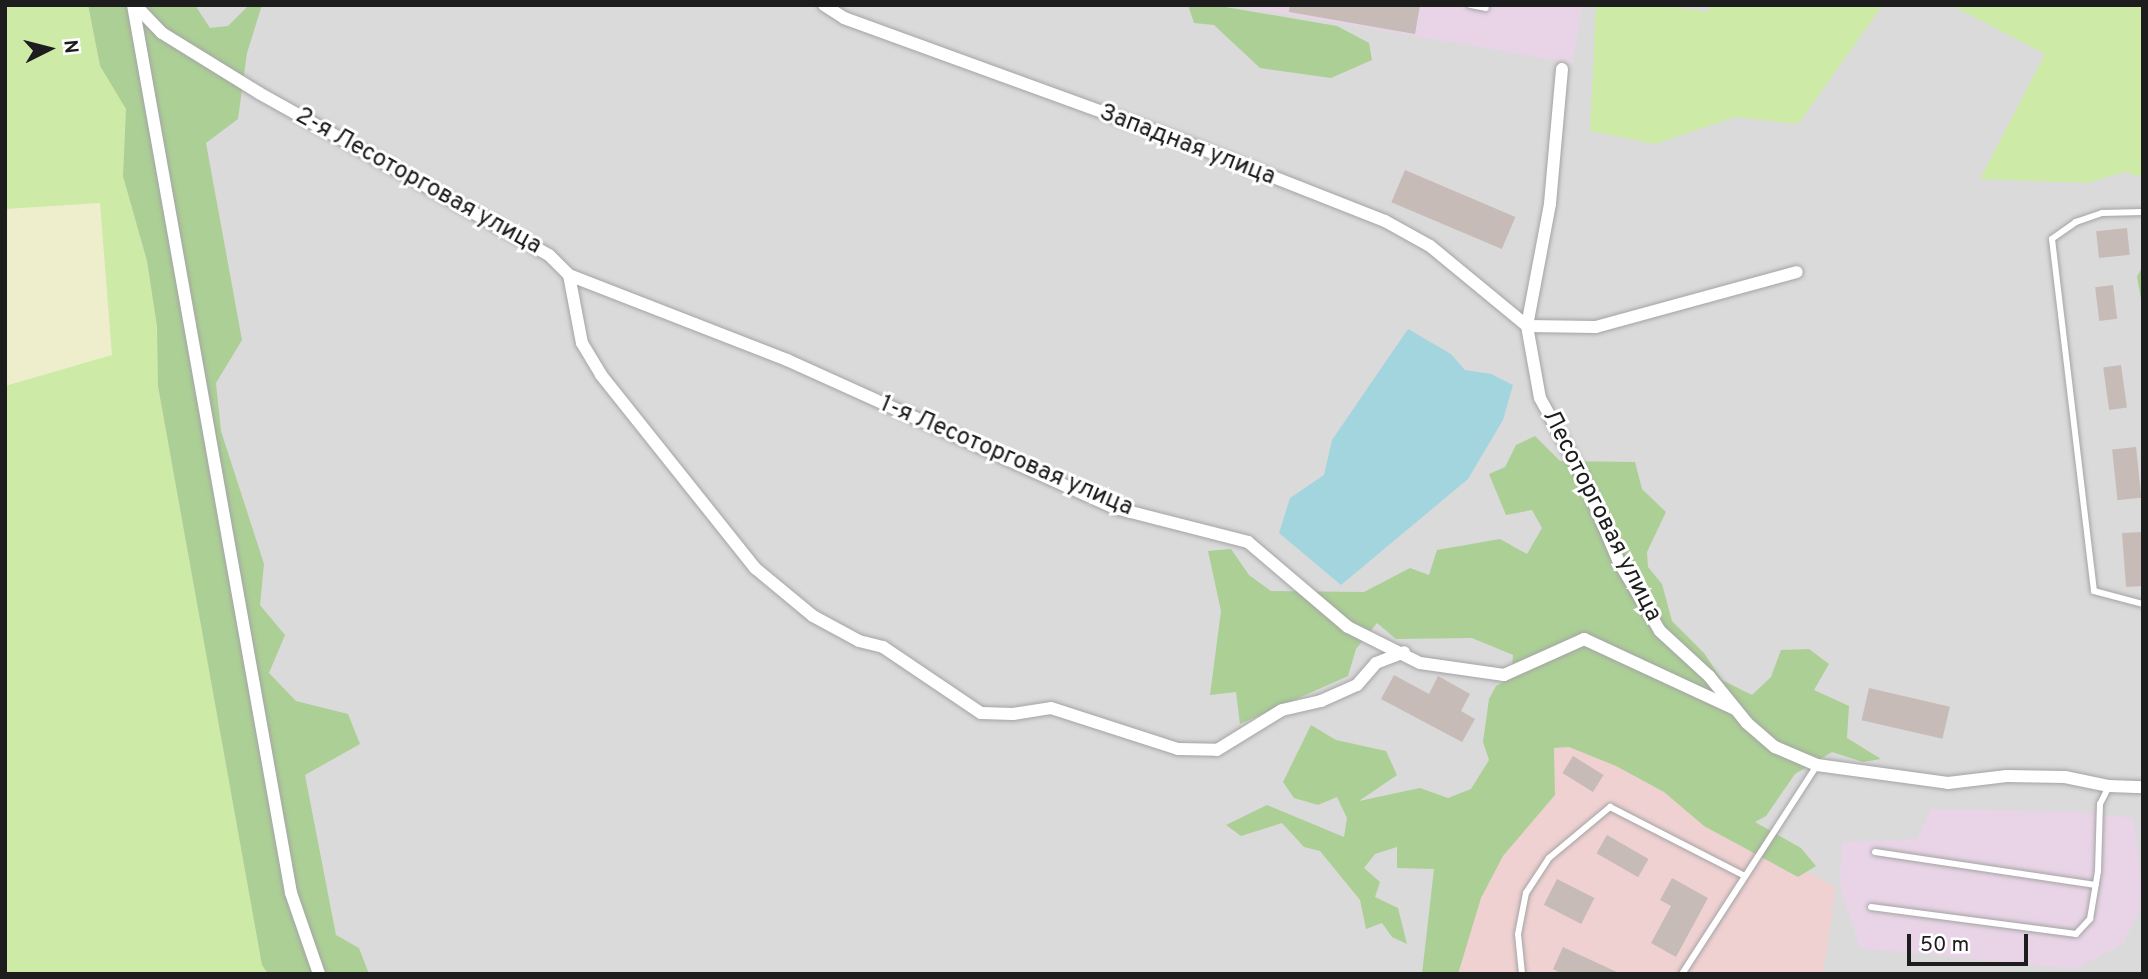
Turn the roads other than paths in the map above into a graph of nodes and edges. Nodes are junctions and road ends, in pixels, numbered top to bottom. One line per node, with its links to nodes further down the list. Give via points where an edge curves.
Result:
1 (134, 5): 8 (street, 2-я Лесоторговая улица, via 172,39 258,93 549,255); 20 (street, via 291,893)
2 (824, 5): 9 (street, Западная улица, via 844,18 1187,143 1385,222 1430,246 1492,293)
3 (1470, 5): 4 (lane)
4 (1486, 8)
5 (1562, 69): 9 (street, via 1550,204)
6 (2143, 212): 10 (lane, via 2102,213 2076,222 2052,239 2094,590)
7 (1797, 272): 9 (street, via 1596,327)
8 (569, 275): 11 (street, 1-я Лесоторговая улица, via 787,360 1115,508 1248,542 1348,627); 11 (street, via 583,343 601,375 755,568 813,616 859,642 883,648 981,713 1051,708 1178,749 1217,750 1282,710 1321,701 1357,685 1376,663)
9 (1527, 327): 12 (street, Лесоторговая улица, via 1540,398 1582,475 1619,562 1660,631 1710,676)
10 (2143, 604)
11 (1404, 652): 12 (street, 1-я Лесоторговая улица, via 1420,663 1504,676 1584,639)
12 (1735, 709): 13 (street, Лесоторговая улица, via 1775,747)
13 (1817, 765): 14 (street, Лесоторговая улица, via 1948,783 2030,776); 17 (lane)
14 (2109, 786): 15 (street, Лесоторговая улица); 18 (lane, via 2100,804)
15 (2143, 787)
16 (1875, 852): 18 (lane)
17 (1742, 875): 21 (lane, via 1610,807 1549,858 1526,893 1518,934); 22 (lane)
18 (2096, 885): 19 (lane, via 2090,919 2076,934)
19 (1871, 907)
20 (319, 974)
21 (1522, 974)
22 (1682, 974)

